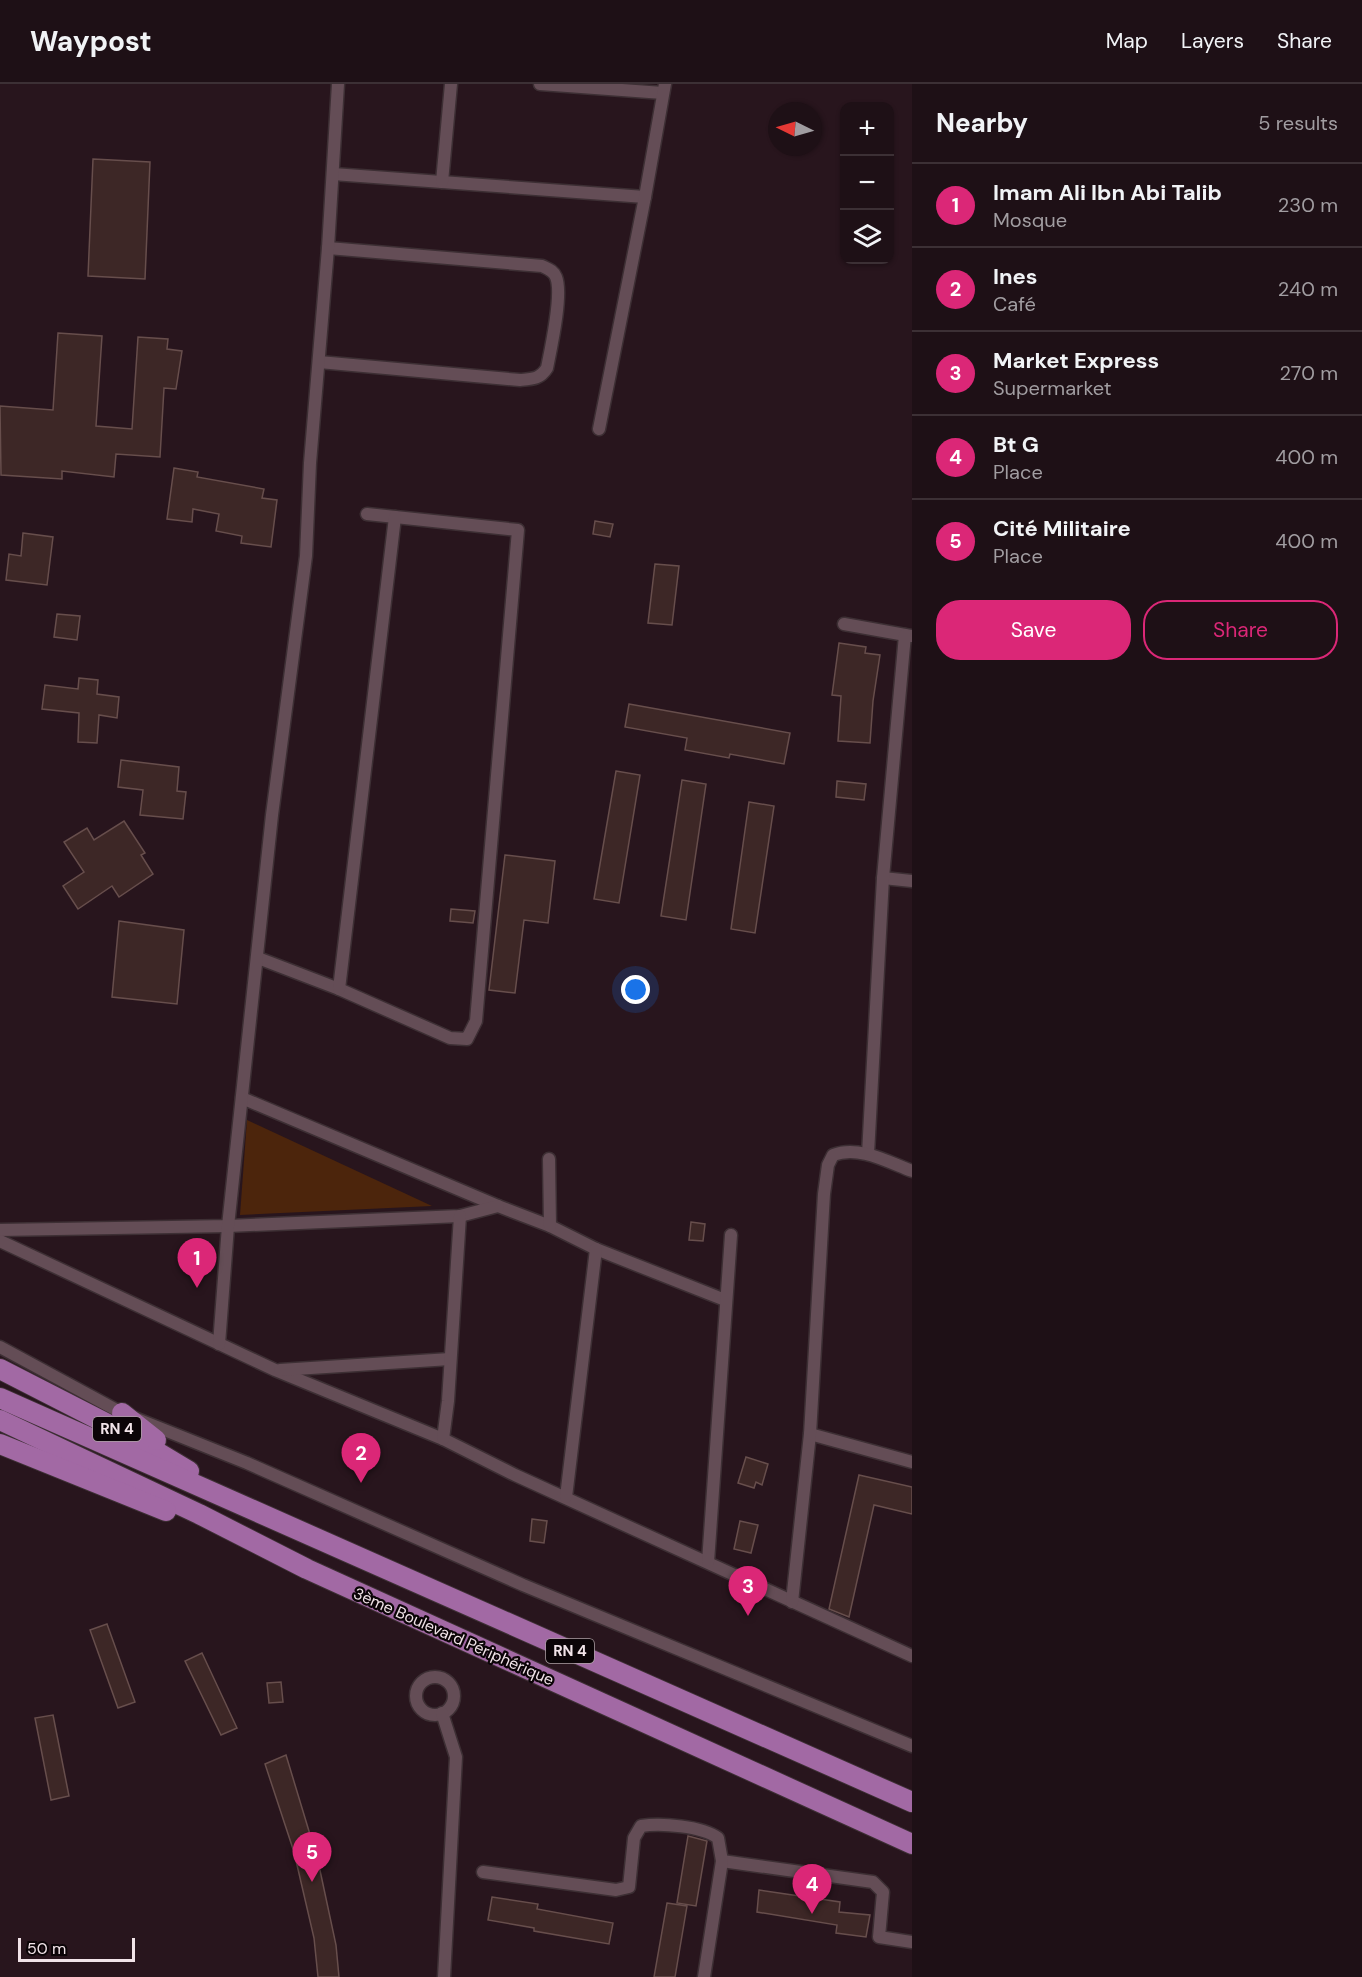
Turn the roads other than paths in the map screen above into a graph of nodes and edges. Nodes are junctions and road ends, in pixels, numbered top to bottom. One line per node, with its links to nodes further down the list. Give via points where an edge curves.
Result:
1 (338, 84): 5 (street)
2 (451, 84): 6 (street)
3 (540, 84): 4 (street)
4 (664, 89): 7 (street)
5 (333, 174): 6 (street); 8 (street)
6 (442, 183): 7 (street)
7 (645, 197): 10 (street)
8 (328, 248): 9 (street); 9 (street, via 542,266 552,270 557,279 558,295 547,368 534,379)
9 (319, 362): 17 (street, via 306,556 284,714)
10 (598, 429)
11 (367, 514): 12 (street)
12 (395, 517): 18 (street); 18 (street, via 518,530 476,1022 467,1039 450,1038)
13 (844, 624): 14 (street)
14 (909, 636): 15 (street)
15 (883, 878): 16 (street); 20 (street)
16 (912, 881)
17 (258, 958): 18 (street); 19 (street)
18 (339, 989)
19 (243, 1098): 23 (street); 25 (street)
20 (868, 1154): 22 (street); 40 (street, via 839,1153 833,1155 828,1165)
21 (549, 1159): 26 (street)
22 (912, 1171)
23 (498, 1206): 24 (street); 26 (street)
24 (460, 1216): 25 (street); 34 (street)
25 (228, 1226): 27 (street); 32 (street)
26 (550, 1226): 30 (street)
27 (0, 1230)
28 (730, 1235): 31 (street)
29 (0, 1241): 32 (street)
30 (596, 1249): 31 (street); 45 (street)
31 (725, 1300): 47 (street)
32 (219, 1344): 36 (street)
33 (0, 1347): 38 (street)
34 (450, 1359): 36 (street); 41 (street)
35 (0, 1369): 44 (highway, RN 4)
36 (275, 1370): 41 (street)
37 (0, 1398): 46 (highway, 3ème Boulevard Périphérique / RN 4)
38 (122, 1413): 44 (highway); 52 (street)
39 (0, 1420): 48 (highway, 3ème Boulevard Périphérique / RN 4)
40 (810, 1434): 43 (street); 49 (street)
41 (443, 1439): 45 (street)
42 (0, 1444): 48 (highway, RN 4)
43 (912, 1462)
44 (183, 1467): 46 (highway, RN 4)
45 (566, 1497): 47 (street)
46 (228, 1499): 53 (highway, 3ème Boulevard Périphérique / RN 4)
47 (708, 1562): 49 (street)
48 (307, 1569): 54 (highway, 3ème Boulevard Périphérique / RN 4)
49 (792, 1602): 50 (street)
50 (912, 1656)
51 (442, 1713): 58 (street, via 456,1758)
52 (912, 1746)
53 (912, 1802)
54 (912, 1844)
55 (722, 1861): 56 (street, via 718,1838 709,1831 655,1824 641,1826 634,1838 629,1887 616,1890); 57 (street, via 873,1882 883,1892 879,1937); 59 (street)
56 (483, 1872)
57 (912, 1942)
58 (444, 1977)
59 (704, 1977)

